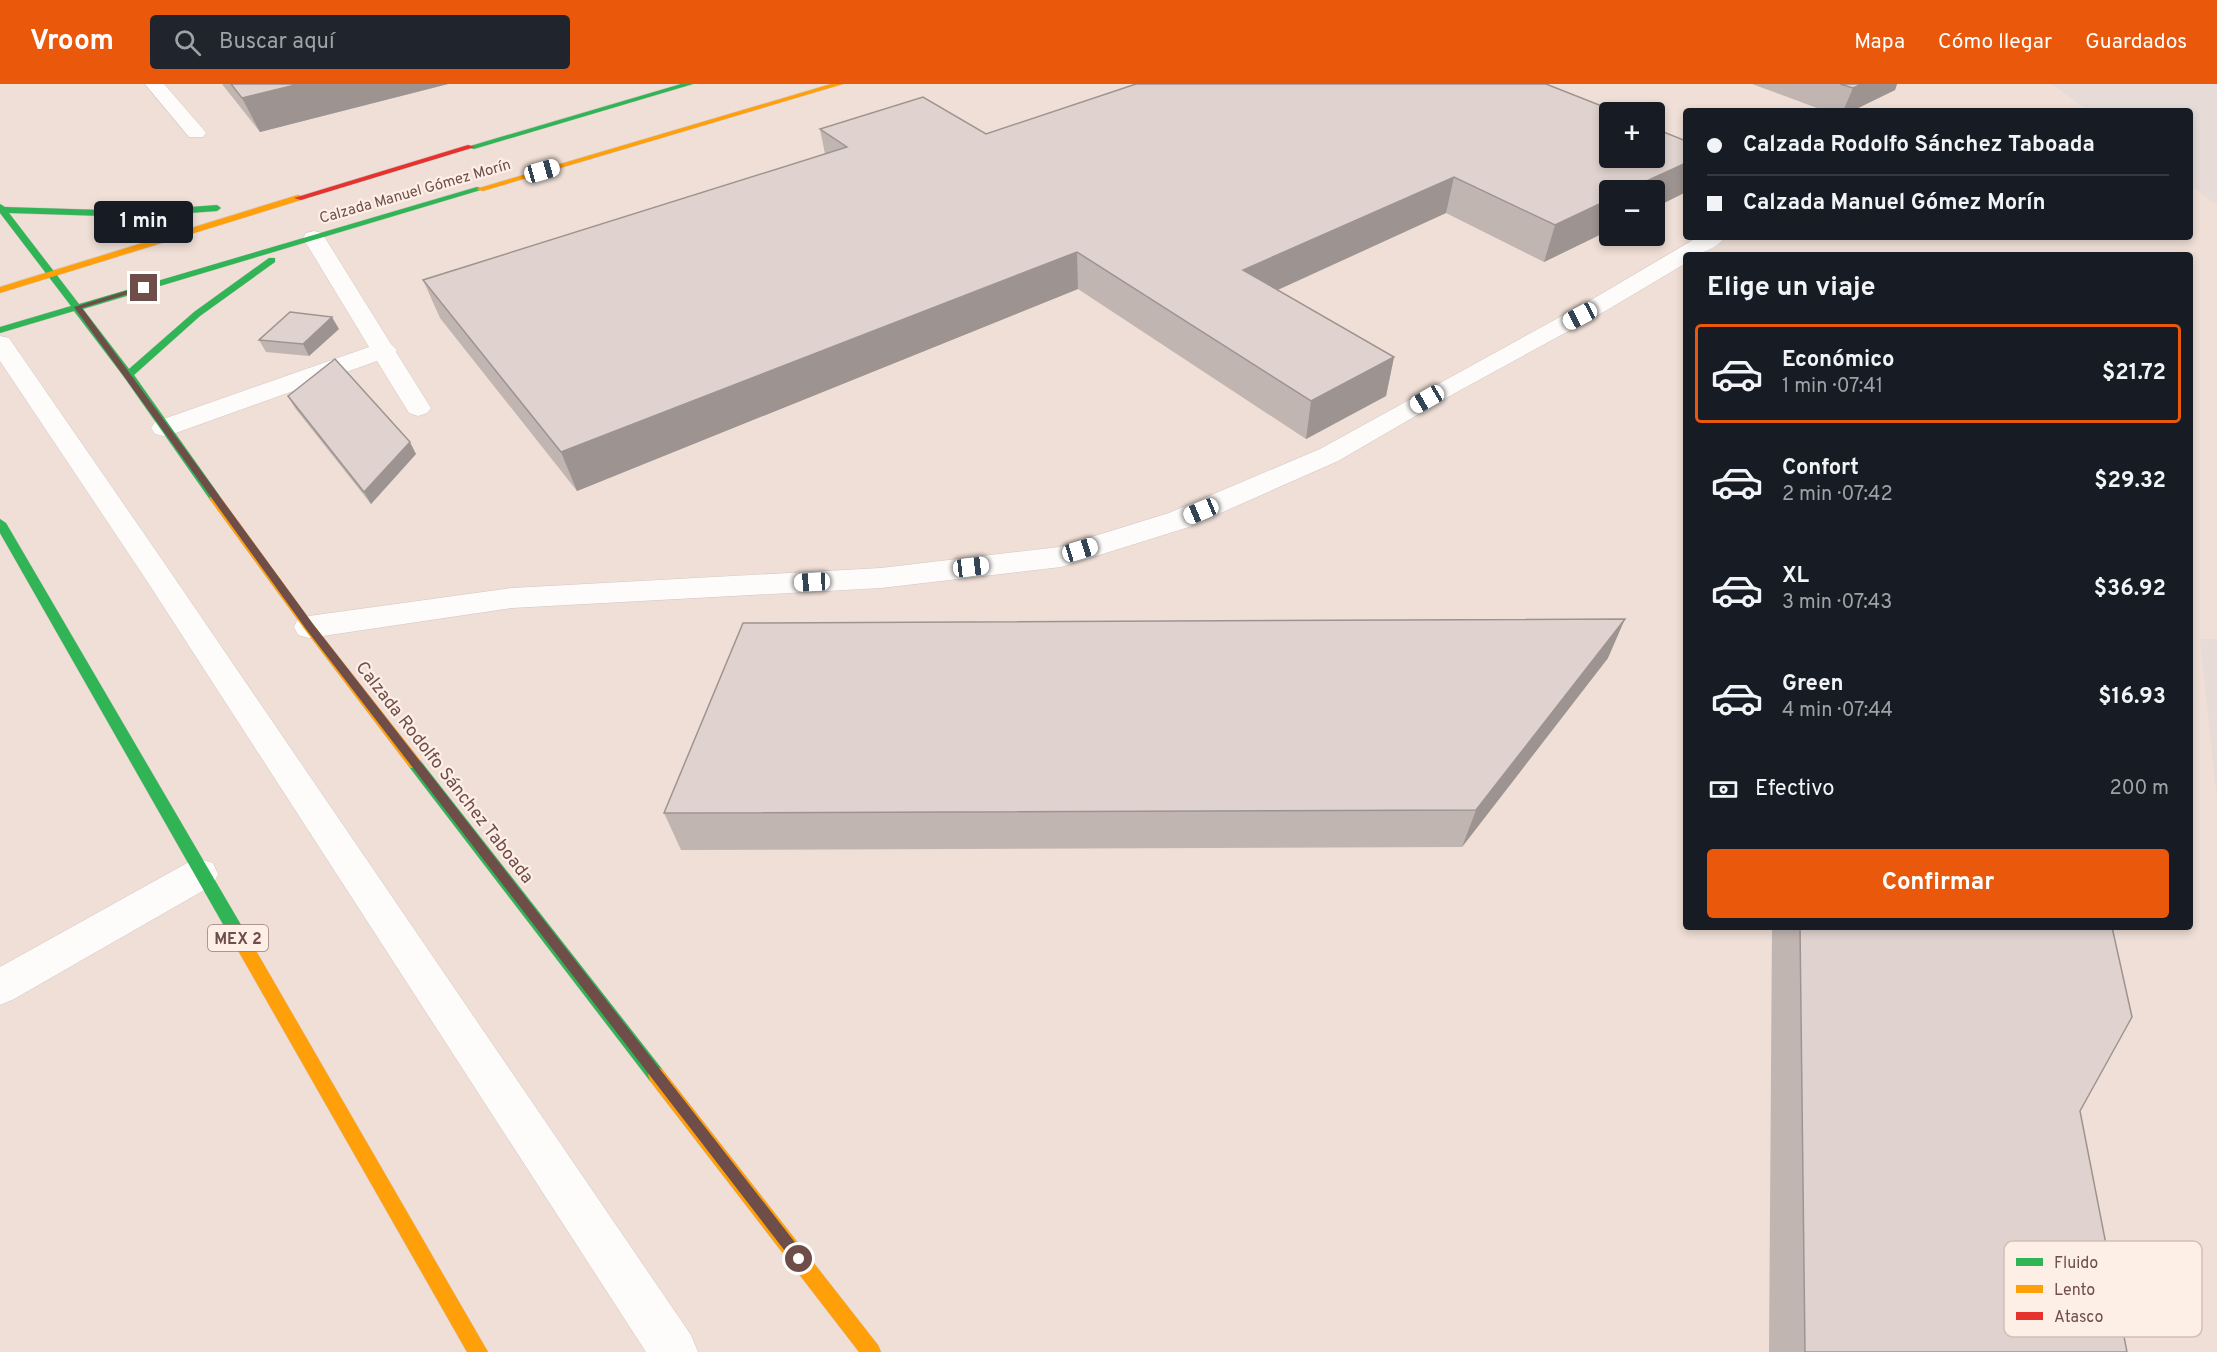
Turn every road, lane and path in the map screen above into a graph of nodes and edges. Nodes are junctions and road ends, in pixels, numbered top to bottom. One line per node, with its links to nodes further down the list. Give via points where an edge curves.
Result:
1 (154, 84): 4 (lane)
2 (688, 84): 5 (main road, Calzada Manuel Gómez Morín)
3 (839, 84): 7 (main road, Calzada Manuel Gómez Morín)
4 (196, 133)
5 (305, 196): 6 (main road, via 148,215 92,216); 11 (main road, Calzada Manuel Gómez Morín)
6 (1, 208): 11 (main road, Calzada Rodolfo Sánchez Taboada)
7 (306, 240): 13 (main road, Calzada Manuel Gómez Morín); 16 (lane); 17 (main road, via 212,301)
8 (1709, 240): 9 (lane)
9 (1689, 252)
10 (1683, 255): 21 (lane, via 1329,455 1179,520 1060,556 881,578 512,598)
11 (52, 274): 12 (main road, Calzada Manuel Gómez Morín); 13 (main road, Calzada Rodolfo Sánchez Taboada)
12 (0, 290)
13 (78, 307): 14 (main road, Calzada Manuel Gómez Morín); 17 (main road, Calzada Rodolfo Sánchez Taboada)
14 (0, 330)
15 (0, 344): 25 (lane)
16 (385, 351): 18 (lane); 19 (lane)
17 (129, 375): 19 (main road, Calzada Rodolfo Sánchez Taboada)
18 (418, 408)
19 (164, 428): 21 (main road, Calzada Rodolfo Sánchez Taboada)
20 (0, 523): 22 (main road, MEX 2)
21 (309, 627): 26 (main road, Calzada Rodolfo Sánchez Taboada)
22 (200, 874): 23 (lane); 24 (main road, MEX 2)
23 (0, 987)
24 (478, 1352)
25 (674, 1352)
26 (872, 1352)

